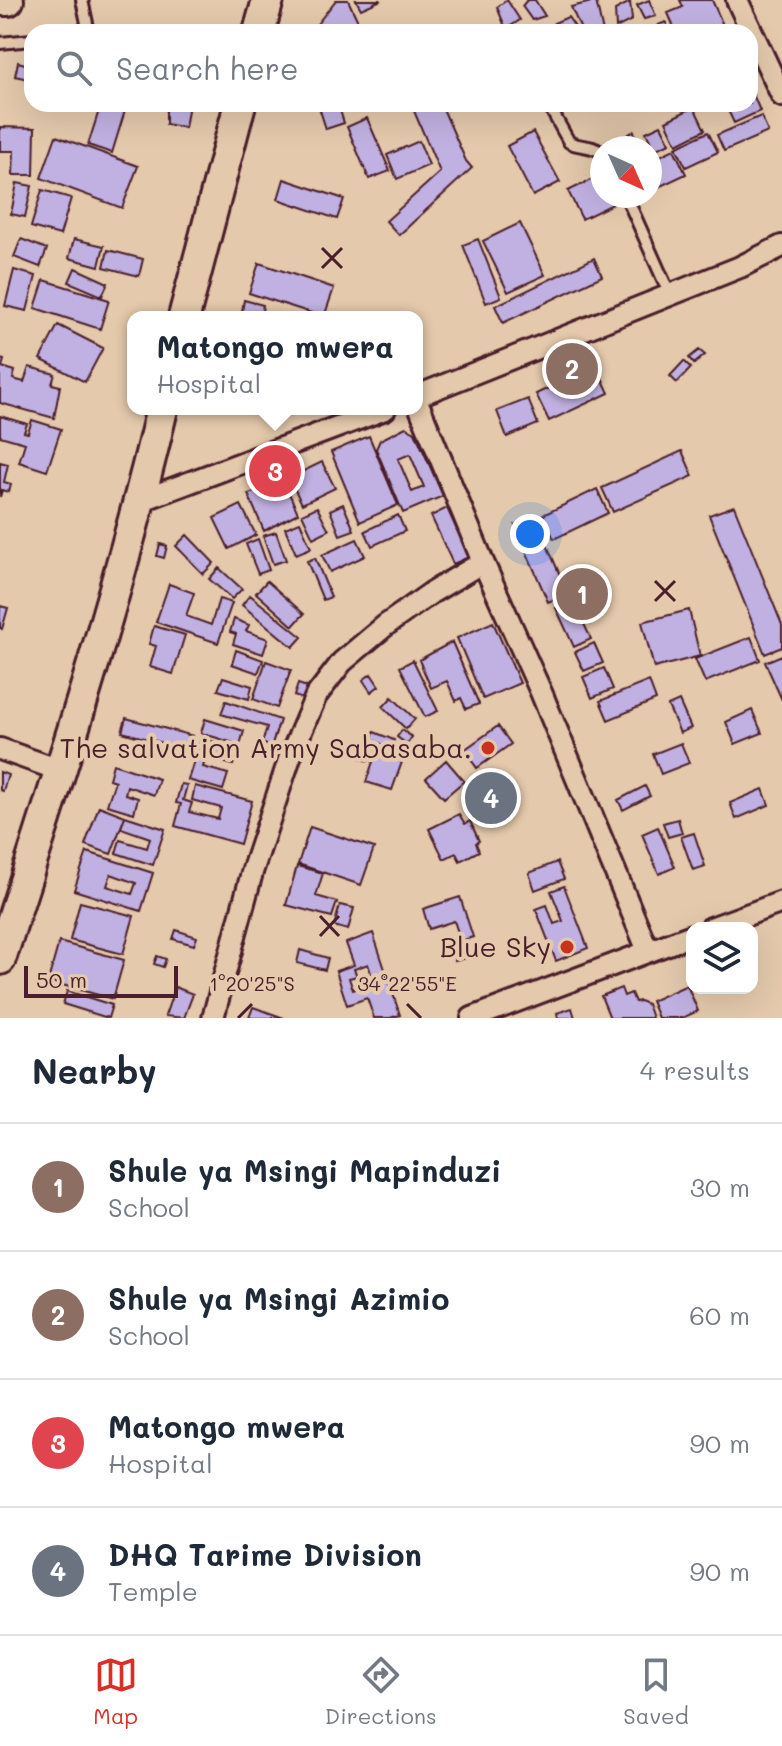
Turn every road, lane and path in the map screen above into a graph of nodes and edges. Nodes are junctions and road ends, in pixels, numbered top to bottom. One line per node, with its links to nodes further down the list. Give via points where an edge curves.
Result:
1 (0, 0): 2 (main road)
2 (8, 0)
3 (82, 0): 6 (lane)
4 (268, 0): 7 (main road)
5 (740, 1): 8 (street)
6 (87, 24)
7 (261, 24)
8 (750, 24)
9 (24, 41): 11 (lane)
10 (758, 42): 12 (street)
11 (0, 43)
12 (782, 96)
13 (238, 112): 19 (main road)
14 (552, 112): 15 (lane, via 569,142)
15 (590, 147)
16 (631, 208): 18 (lane)
17 (782, 246): 18 (street)
18 (670, 295): 20 (street)
19 (186, 311)
20 (423, 397)
21 (423, 414): 25 (street)
22 (161, 415): 24 (main road)
23 (369, 415): 24 (street)
24 (140, 501): 27 (main road)
25 (483, 562): 31 (street); 33 (street, via 386,625 342,662 316,696 253,869)
26 (0, 749): 27 (street)
27 (59, 770): 32 (main road)
28 (782, 902): 29 (street)
29 (727, 922)
30 (686, 937): 31 (street)
31 (648, 951): 34 (street)
32 (0, 959)
33 (213, 1018)
34 (472, 1018)

